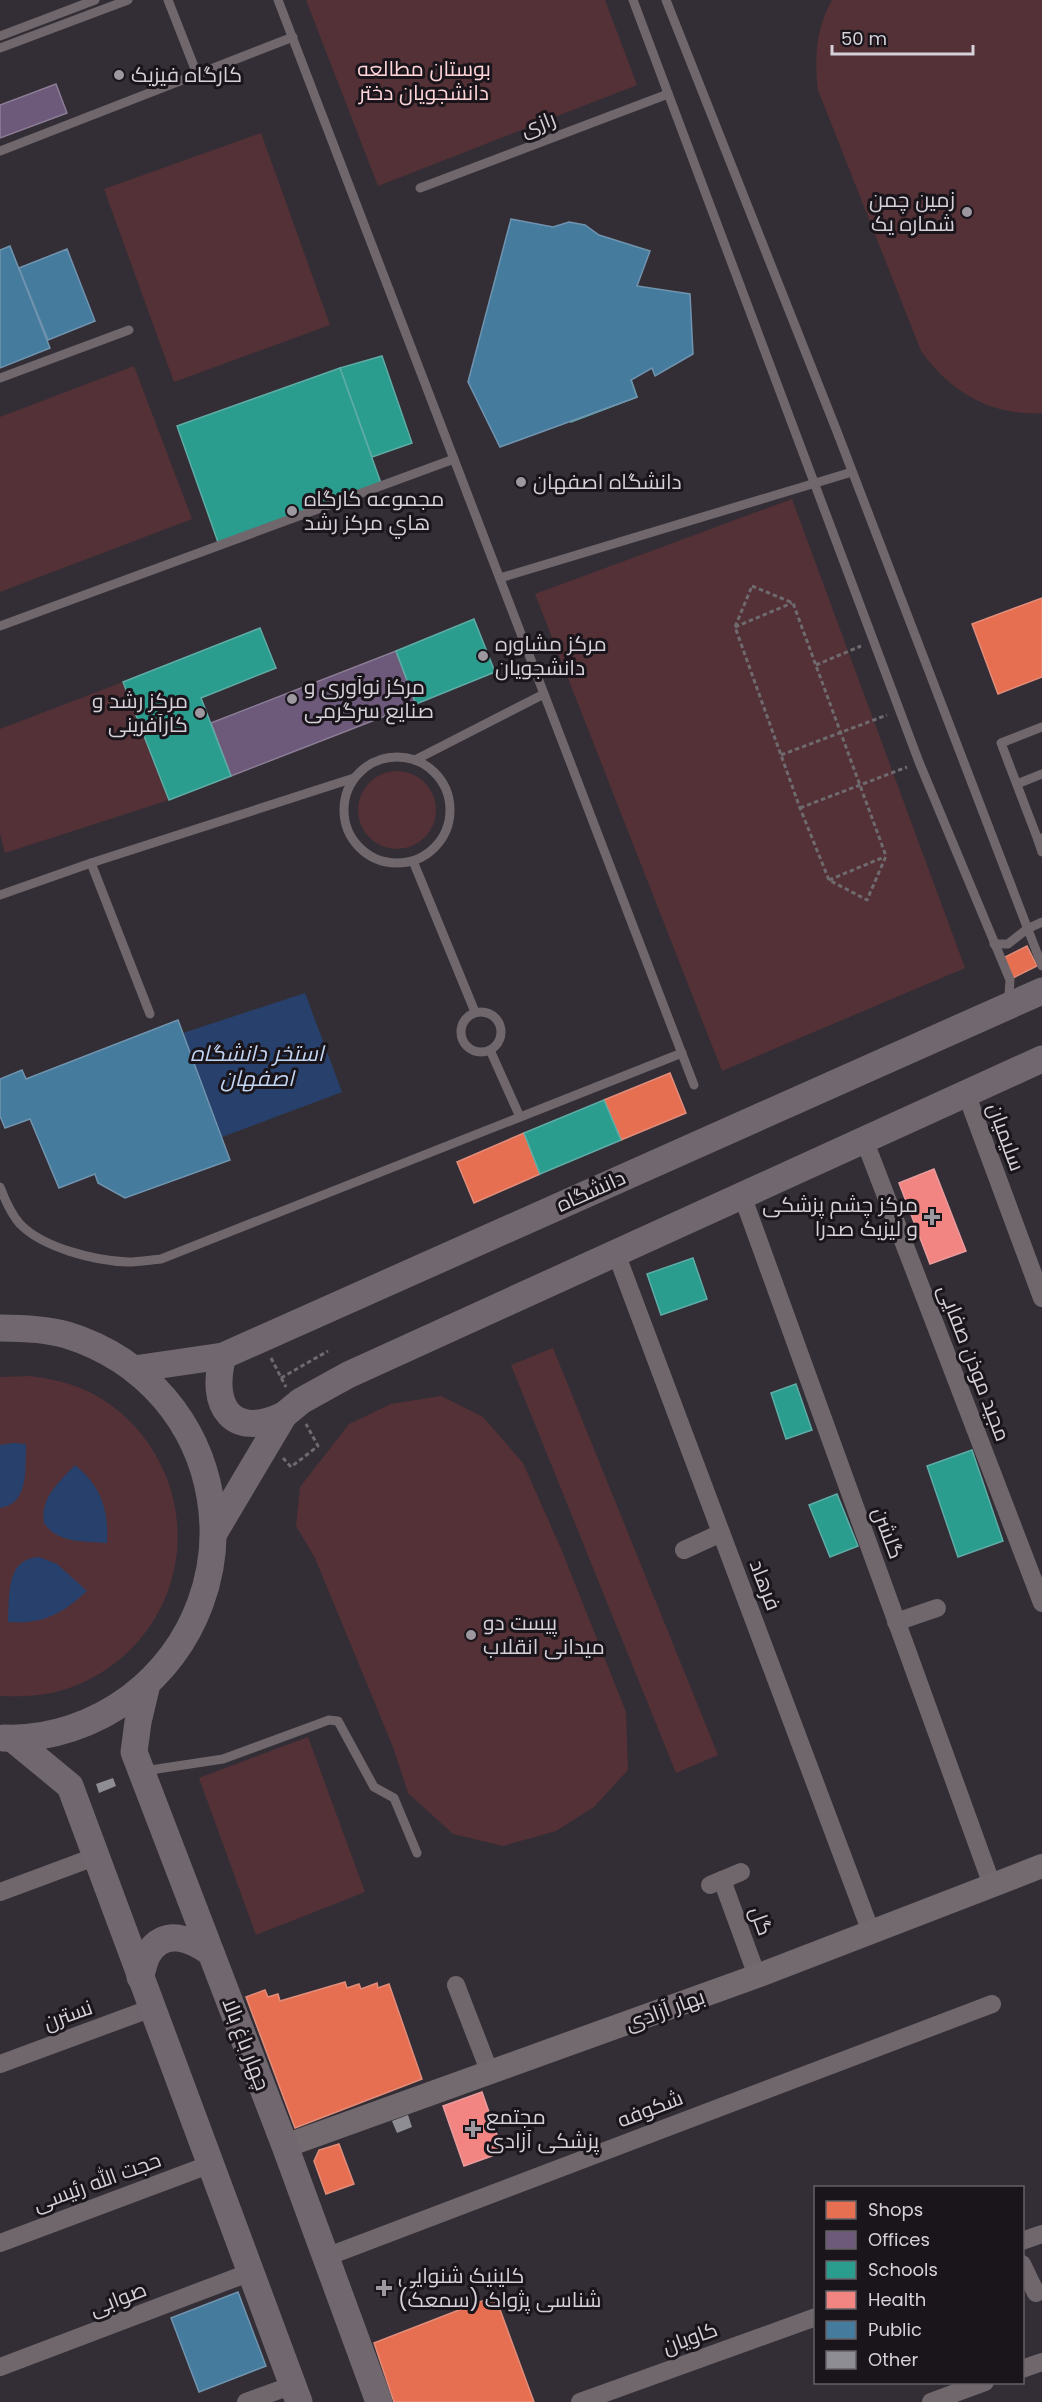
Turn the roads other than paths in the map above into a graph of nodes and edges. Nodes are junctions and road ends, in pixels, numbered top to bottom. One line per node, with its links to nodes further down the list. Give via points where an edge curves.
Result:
1 (95, 0): 7 (lane)
2 (128, 0): 9 (lane)
3 (168, 0): 10 (lane)
4 (278, 0): 8 (lane)
5 (633, 0): 11 (lane)
6 (666, 0): 17 (lane)
7 (0, 36)
8 (293, 38): 10 (lane); 16 (lane)
9 (0, 48)
10 (197, 74): 12 (lane)
11 (668, 94): 13 (lane, رازی); 18 (lane)
12 (0, 151)
13 (420, 188)
14 (129, 330): 15 (lane)
15 (0, 378)
16 (454, 459): 19 (lane); 20 (lane)
17 (852, 472): 18 (lane); 33 (lane)
18 (814, 482): 19 (lane); 34 (lane)
19 (500, 578): 21 (lane)
20 (0, 626)
21 (544, 694): 23 (lane); 41 (lane)
22 (1042, 727): 26 (lane, via 1001,743)
23 (415, 760): 25 (lane, via 382,759); 29 (lane, via 438,776 448,793 450,812 439,842)
24 (1042, 774): 26 (lane)
25 (354, 778): 29 (lane, via 345,796 343,812 354,843 381,861); 30 (lane)
26 (1017, 784): 27 (lane)
27 (1040, 839): 28 (lane)
28 (1042, 852)
29 (413, 861): 38 (lane)
30 (91, 863): 31 (lane); 39 (lane)
31 (0, 895)
32 (1042, 922): 33 (lane)
33 (1027, 928): 34 (lane, via 1008,944); 35 (lane)
34 (994, 944): 37 (lane, via 1010,980 1009,995)
35 (1042, 966)
36 (1042, 991): 37 (main road, دانشگاه)
37 (1002, 1007): 52 (main road, دانشگاه)
38 (475, 1012): 40 (lane, via 489,1013 500,1023 502,1034); 40 (lane, via 463,1023 463,1041 474,1050)
39 (150, 1014)
40 (490, 1050): 45 (lane)
41 (682, 1053): 43 (lane); 45 (lane)
42 (1042, 1059): 44 (main road)
43 (694, 1085)
44 (966, 1093): 46 (main road); 50 (street, سلیمیان)
45 (520, 1117): 47 (lane, via 160,1259 129,1262 97,1258 42,1240 20,1224)
46 (864, 1139): 48 (main road); 58 (street, مجید موذن صفایی)
47 (0, 1187)
48 (742, 1195): 49 (main road); 60 (street, گلشن)
49 (616, 1252): 54 (main road, via 348,1375); 56 (street, فرهاد)
50 (1042, 1298)
51 (0, 1328): 53 (main road, via 30,1328 67,1335 102,1349)
52 (223, 1356): 53 (main road, دانشگاه); 54 (main road, via 217,1381 228,1415 251,1423 268,1423)
53 (134, 1369): 55 (main road, via 162,1395 197,1450 211,1495)
54 (284, 1415): 55 (main road)
55 (214, 1533): 61 (main road, via 210,1575 196,1615 176,1652)
56 (721, 1533): 57 (street); 70 (street, فرهاد)
57 (684, 1550)
58 (1042, 1603)
59 (937, 1608): 60 (street)
60 (896, 1622): 68 (street, گلشن)
61 (147, 1684): 62 (main road, via 118,1707 85,1723 50,1734); 63 (main road, چهار باغ بالا, via 134,1752)
62 (6, 1738): 65 (main road, via 70,1786)
63 (142, 1772): 64 (lane, via 223,1759 329,1720 338,1721 374,1786 394,1798); 71 (main road, چهار باغ بالا)
64 (417, 1853)
65 (97, 1856): 69 (street); 73 (main road)
66 (1042, 1866): 68 (street, بهار آزادی)
67 (741, 1872): 72 (street, گل, via 716,1883)
68 (992, 1885): 70 (street, بهار آزادی)
69 (0, 1892)
70 (871, 1932): 72 (street, بهار آزادی)
71 (211, 1953): 73 (main road, via 179,1936 161,1942 149,1953); 79 (main road, چهار باغ بالا)
72 (757, 1976): 78 (street, بهار آزادی)
73 (140, 1977): 76 (main road)
74 (456, 1985): 78 (street)
75 (992, 2004): 84 (street, شکوفه)
76 (152, 2008): 77 (street, نسترن); 80 (main road)
77 (0, 2064)
78 (490, 2073): 79 (street, بهار آزادی)
79 (285, 2146): 84 (main road, چهار باغ بالا)
80 (211, 2164): 83 (street, حجت الله رئیسی); 86 (main road)
81 (1042, 2234): 82 (street)
82 (1024, 2241)
83 (0, 2243)
84 (326, 2257): 95 (main road, چهار باغ بالا)
85 (1024, 2266): 87 (street)
86 (251, 2272): 90 (street, صوابی); 93 (main road)
87 (1036, 2293)
88 (814, 2318): 96 (street, کاویان)
89 (1042, 2362): 91 (street)
90 (0, 2367)
91 (1024, 2369)
92 (980, 2384): 97 (street)
93 (296, 2393): 94 (street)
94 (246, 2402)
95 (379, 2402)
96 (580, 2402)
97 (931, 2402)

